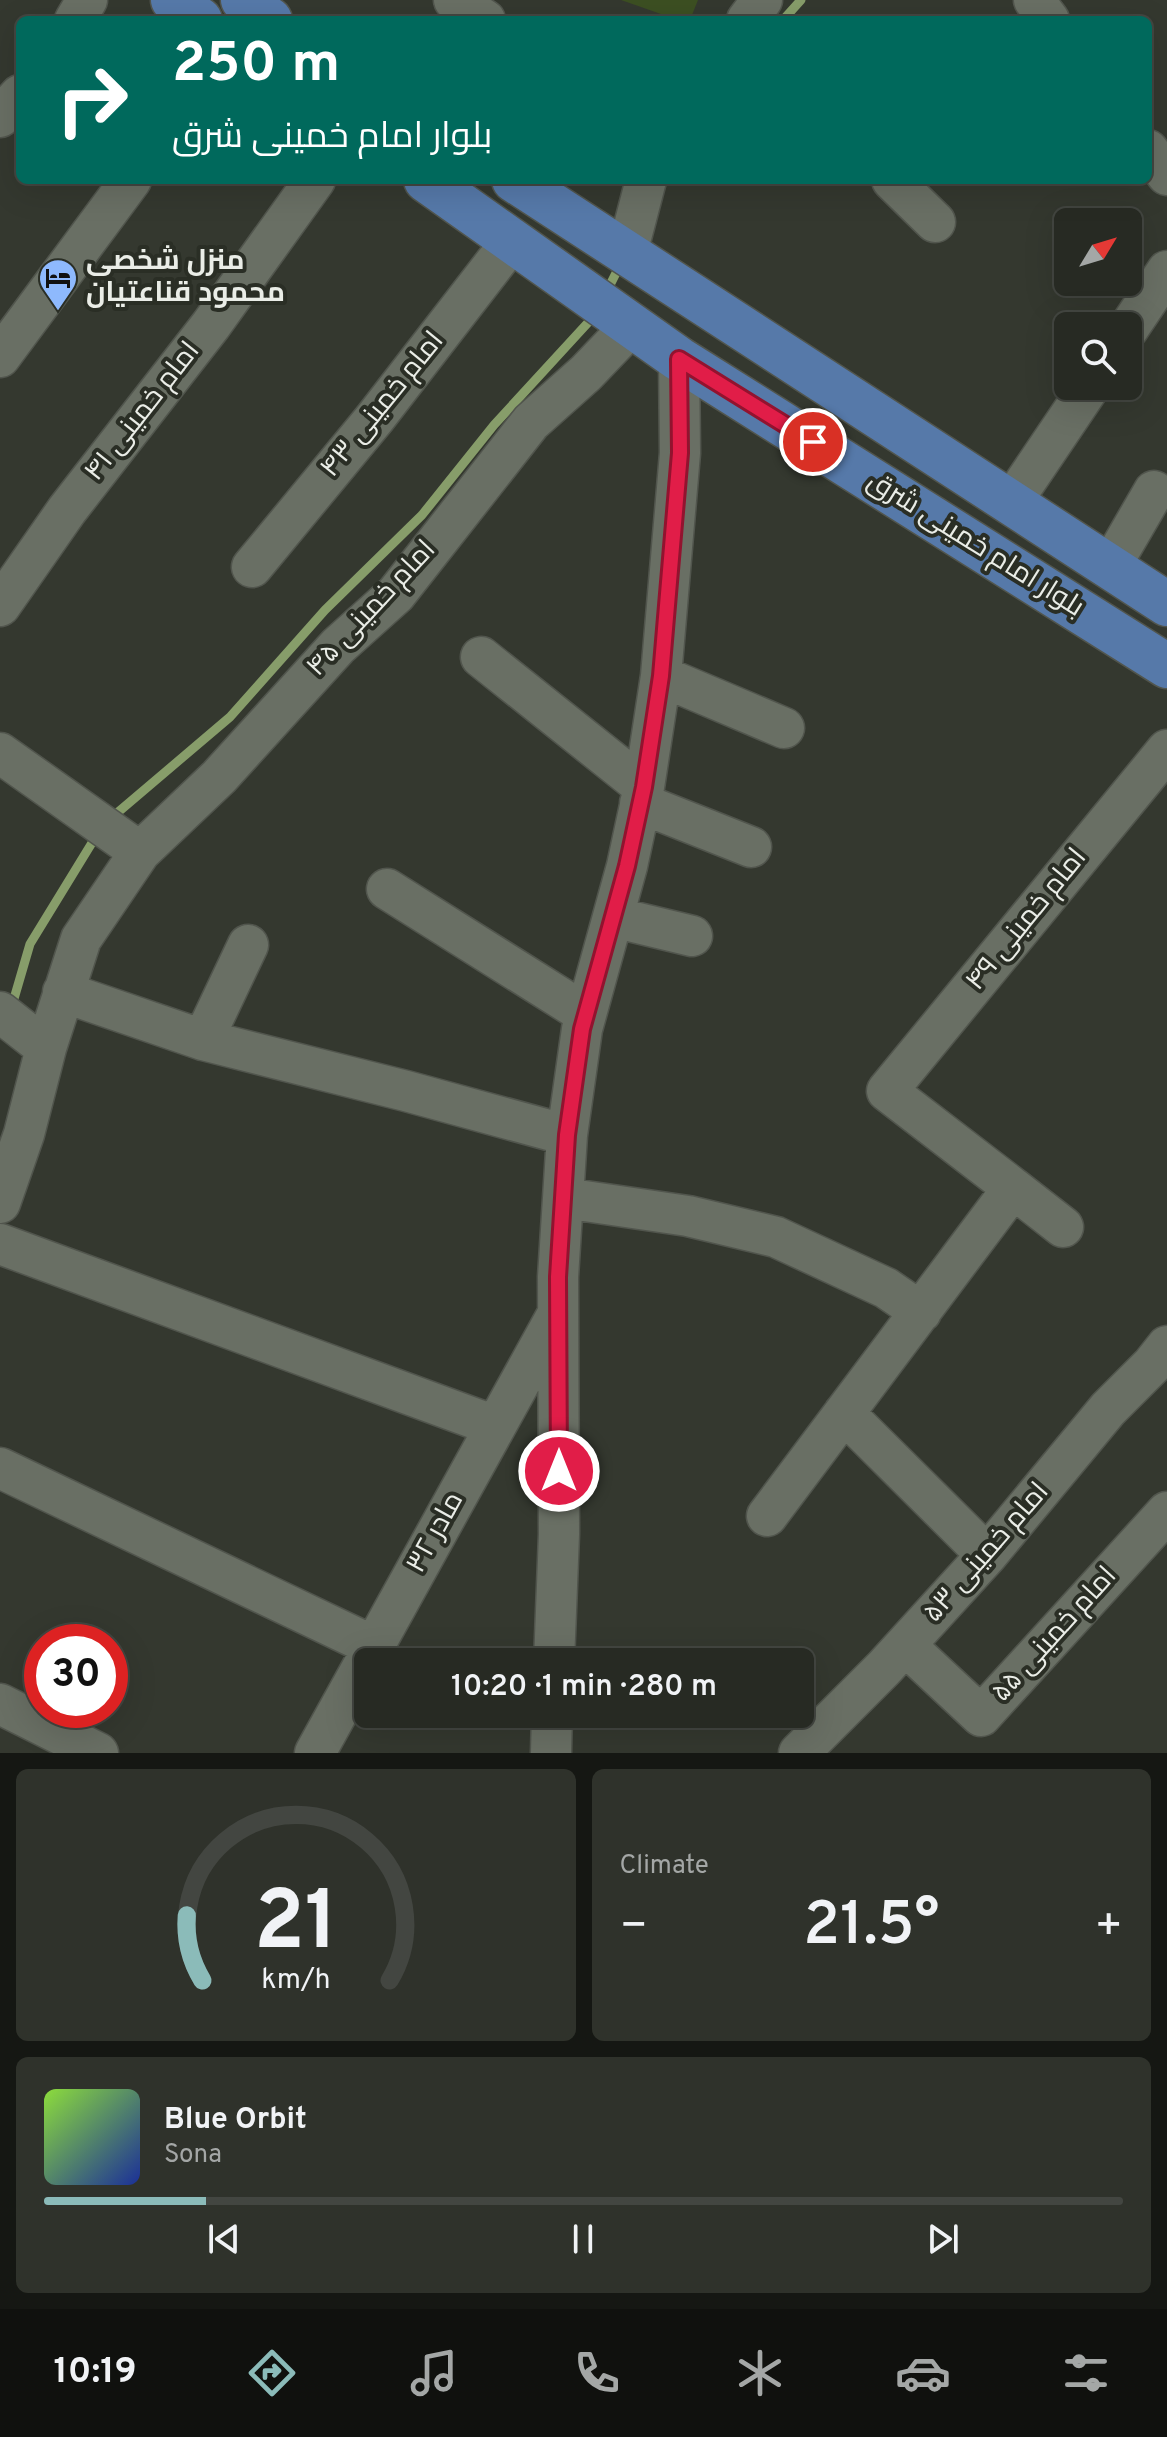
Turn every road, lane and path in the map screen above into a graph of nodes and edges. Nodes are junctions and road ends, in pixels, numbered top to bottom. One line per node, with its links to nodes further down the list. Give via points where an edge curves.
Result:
1 (173, 0): 4 (main road)
2 (243, 0): 5 (main road)
3 (454, 0): 6 (street)
4 (195, 16)
5 (265, 16)
6 (479, 16)
7 (16, 99): 8 (street)
8 (0, 117)
9 (1152, 155): 10 (street)
10 (1167, 175)
11 (128, 184): 23 (street)
12 (312, 184): 31 (street, امام خمینی ۴۱)
13 (432, 184): 18 (main road, بلوار امام خمینی شرق)
14 (520, 184): 19 (main road, بلوار امام خمینی شرق)
15 (645, 184): 19 (street)
16 (896, 184): 17 (street)
17 (935, 222)
18 (512, 241): 22 (main road, بلوار امام خمینی شرق); 28 (street, امام خمینی ۴۳)
19 (627, 253): 27 (main road, بلوار امام خمینی شرق)
20 (1167, 271): 21 (street)
21 (1139, 312)
22 (631, 326): 24 (main road, بلوار امام خمینی شرق); 40 (street, امام خمینی ۴۵, via 531,422 396,594 338,646 219,777)
23 (0, 357)
24 (679, 359): 33 (main road, بلوار امام خمینی شرق); 34 (street, via 680,453)
25 (1081, 400): 27 (street)
26 (1154, 491): 29 (street)
27 (1011, 503): 29 (main road, بلوار امام خمینی شرق)
28 (252, 567)
29 (1110, 567): 30 (main road, بلوار امام خمینی شرق)
30 (1167, 604)
31 (0, 606)
32 (481, 657): 38 (street)
33 (1167, 666)
34 (661, 676): 35 (street); 38 (street)
35 (784, 728)
36 (1167, 750): 51 (street, امام خمینی ۴۹, via 887,1091)
37 (0, 753): 40 (street)
38 (642, 795): 39 (street); 42 (street)
39 (751, 847)
40 (140, 852): 45 (street, امام خمینی ۴۵, via 81,939)
41 (387, 889): 47 (street)
42 (613, 917): 43 (street); 47 (street)
43 (692, 936)
44 (248, 945): 48 (street)
45 (63, 992): 48 (street); 49 (street, امام خمینی ۴۵)
46 (0, 1012): 49 (street)
47 (586, 1014): 50 (street)
48 (203, 1040): 50 (street)
49 (46, 1048): 53 (street, امام خمینی ۴۵)
50 (567, 1135): 52 (street)
51 (1013, 1188): 54 (street); 56 (street)
52 (564, 1198): 56 (street, via 688,1216 776,1237 886,1288); 57 (street)
53 (0, 1203)
54 (1063, 1227)
55 (0, 1244): 60 (street)
56 (921, 1312): 59 (street)
57 (558, 1313): 60 (street, مادر ۳۲); 67 (street)
58 (1167, 1346): 64 (street, امام خمینی ۵۳)
59 (844, 1413): 63 (street); 64 (street)
60 (495, 1426): 66 (street, مادر ۳۲)
61 (0, 1468): 66 (street)
62 (1167, 1512): 65 (street, امام خمینی ۵۵, via 981,1716)
63 (767, 1516)
64 (987, 1555): 65 (street, امام خمینی ۵۳)
65 (905, 1645): 73 (street, امام خمینی ۵۳)
66 (373, 1646): 71 (street, مادر ۳۲)
67 (555, 1648)
68 (0, 1704): 70 (street)
69 (552, 1728): 72 (street)
70 (98, 1753)
71 (315, 1753)
72 (551, 1753)
73 (799, 1753)

